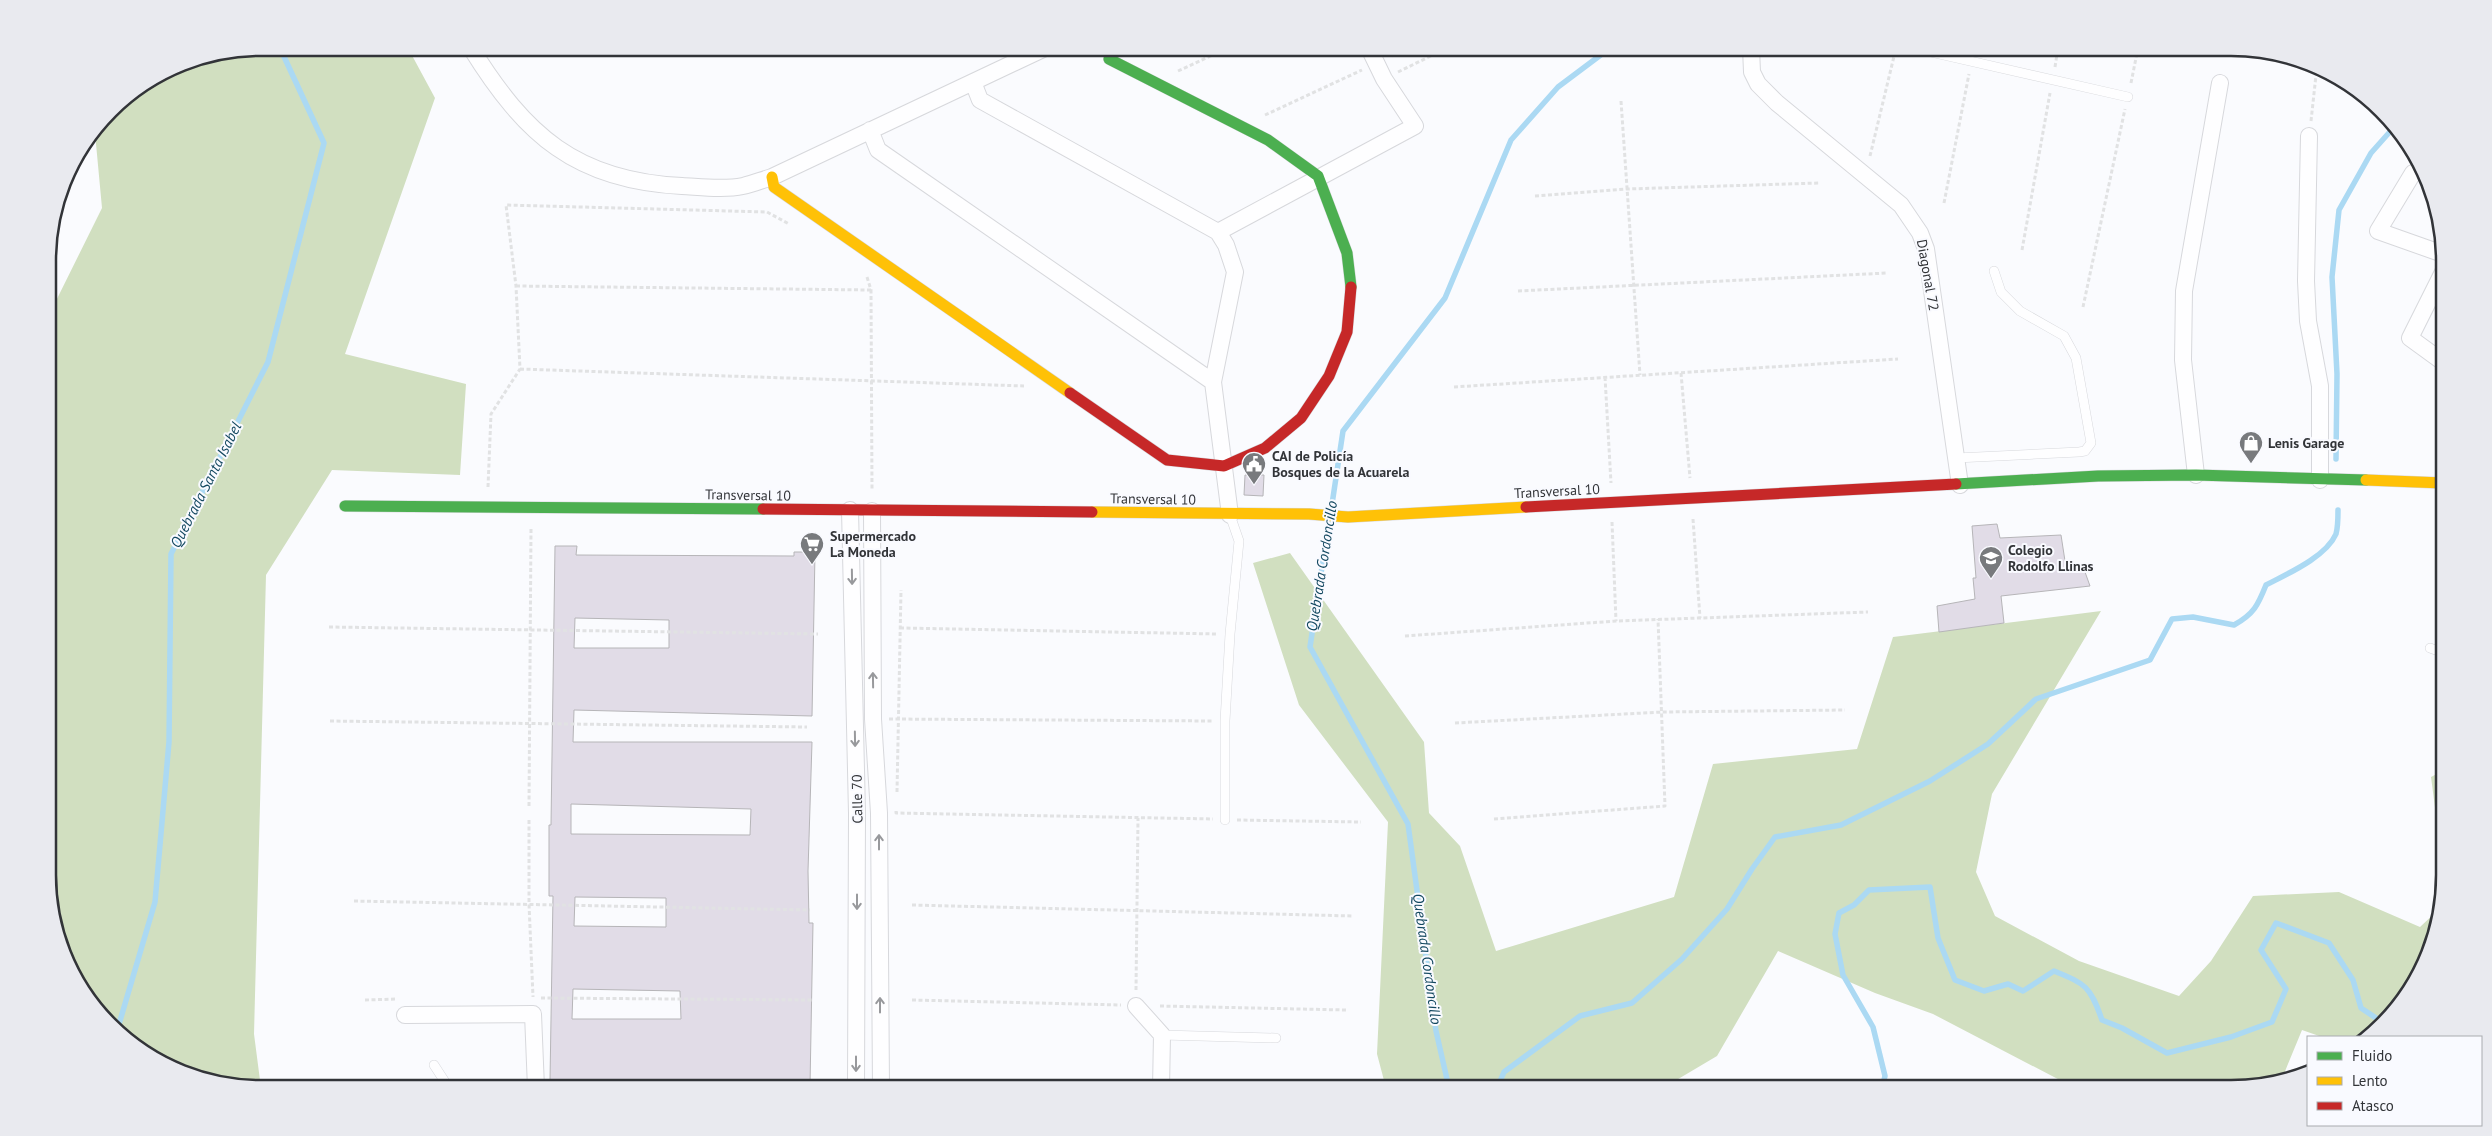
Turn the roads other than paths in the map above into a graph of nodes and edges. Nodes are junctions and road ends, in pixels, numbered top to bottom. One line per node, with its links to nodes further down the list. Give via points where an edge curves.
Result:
1 (476, 56): 14 (street, via 526,121 570,158 588,167 666,186 741,186)
2 (1028, 56): 7 (street)
3 (1373, 56): 13 (street, via 1384,79 1415,126)
4 (1751, 56): 21 (street, Diagonal 72, via 1752,72 1758,84 1901,205 1920,232 1926,249)
5 (1949, 56): 9 (lane)
6 (1109, 59): 13 (street, via 1268,140)
7 (973, 82): 10 (street); 15 (street, via 980,100)
8 (2220, 83): 23 (street, via 2184,291 2184,360)
9 (2128, 98)
10 (870, 130): 14 (street); 20 (street, via 878,150)
11 (2309, 136): 24 (street, via 2306,281 2308,321 2320,386)
12 (2413, 173): 16 (street, via 2378,231)
13 (1318, 176): 15 (street); 22 (street, via 1347,253 1351,290 1347,332 1328,376 1301,418 1265,448)
14 (772, 177): 22 (street, via 774,187 1167,460)
15 (1218, 232): 20 (street, via 1235,272)
16 (2435, 251)
17 (1994, 271): 21 (lane, via 2001,292 2020,311 2064,336 2076,358 2090,443 2085,451 2079,452)
18 (2436, 286): 19 (street, via 2410,338)
19 (2436, 357)
20 (1212, 382): 22 (street)
21 (1956, 458): 26 (street, Diagonal 72)
22 (1224, 466): 30 (street)
23 (2196, 475): 24 (street, Transversal 10); 26 (street, Transversal 10, via 2098,476)
24 (2320, 480): 25 (street, Transversal 10)
25 (2436, 483)
26 (1960, 485): 30 (street, Transversal 10, via 1348,517)
27 (345, 506): 28 (street, Transversal 10)
28 (850, 510): 29 (street, Transversal 10); 41 (street, Calle 70, one-way to 41, via 857,813)
29 (872, 511): 30 (street, Transversal 10); 42 (street, Calle 70, one-way to 29)
30 (1230, 515): 33 (lane, via 1239,541 1225,721)
31 (2430, 648): 32 (lane)
32 (2436, 650)
33 (1225, 820)
34 (1136, 1006): 36 (street)
35 (405, 1015): 40 (street, via 533,1014)
36 (1162, 1035): 37 (lane); 43 (street)
37 (1276, 1038)
38 (434, 1065): 39 (lane)
39 (444, 1080)
40 (536, 1080)
41 (856, 1080)
42 (881, 1080)
43 (1161, 1080)

